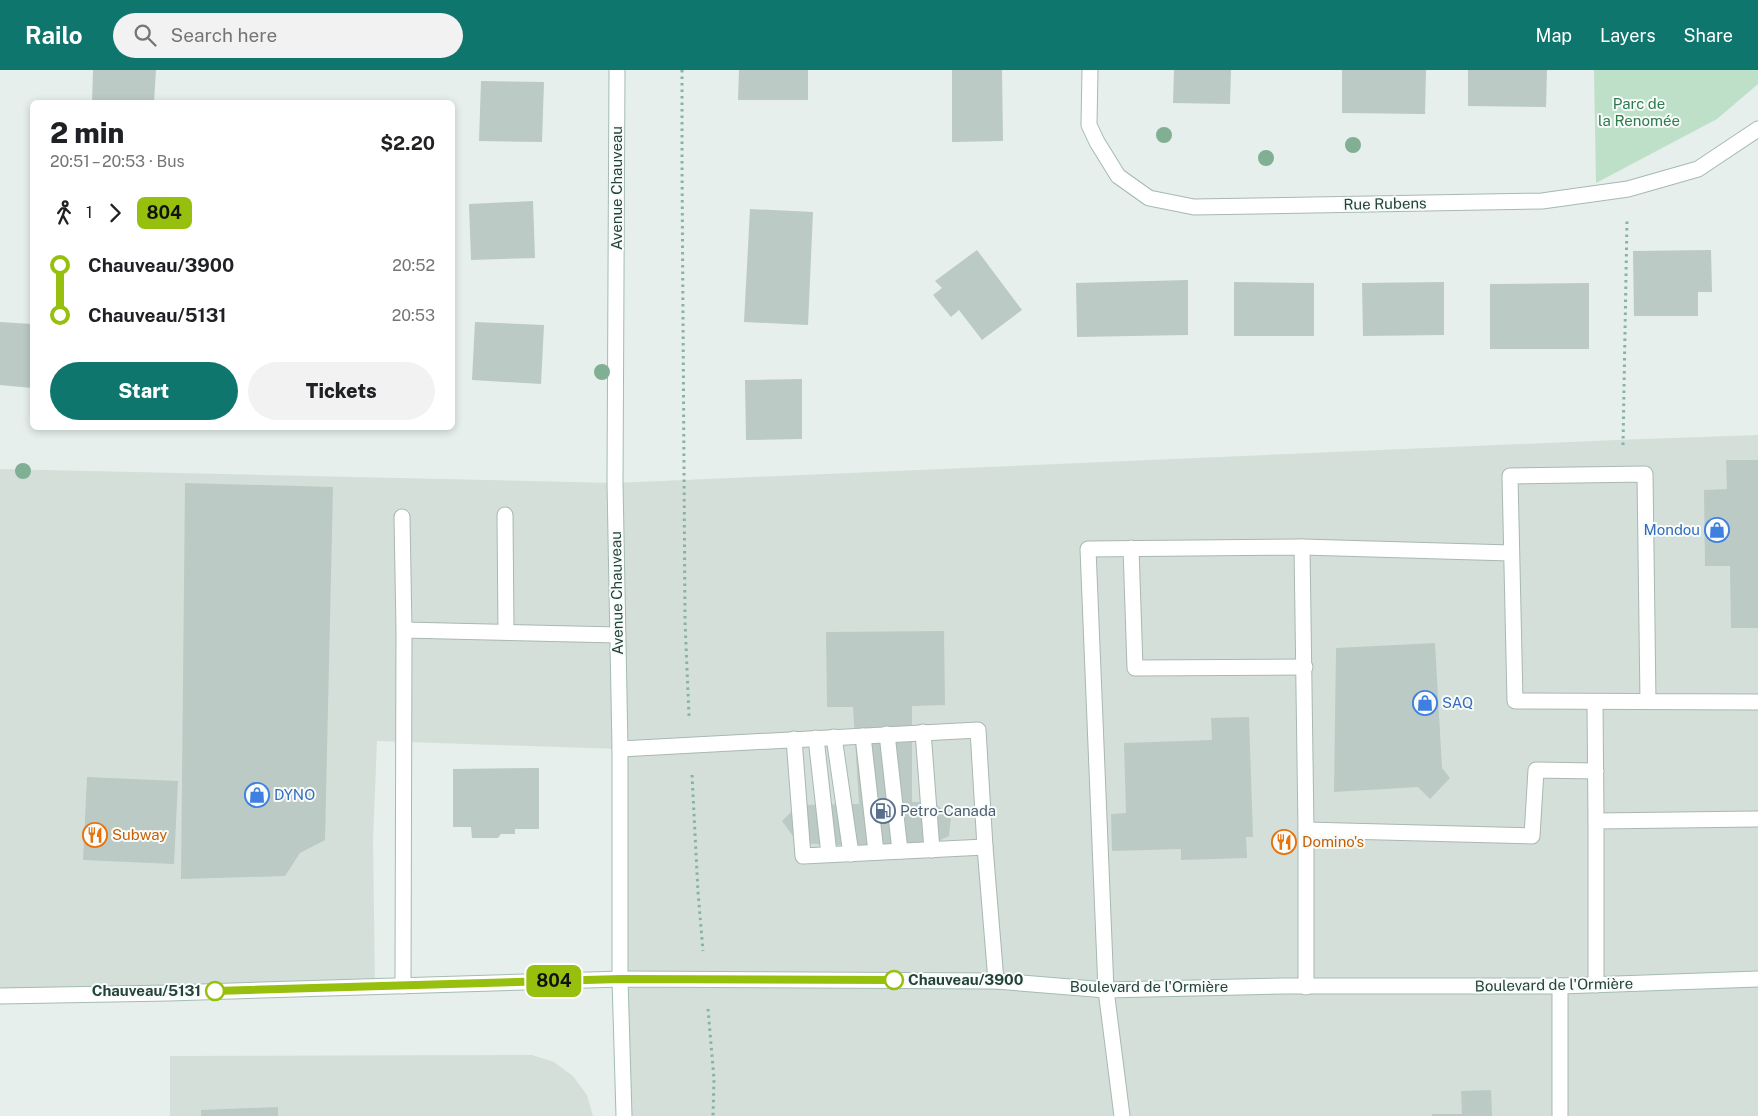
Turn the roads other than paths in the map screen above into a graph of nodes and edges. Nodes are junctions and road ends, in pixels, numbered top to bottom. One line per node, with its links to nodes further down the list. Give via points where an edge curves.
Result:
1 (618, 70): 11 (main road, Avenue Chauveau, via 615,483)
2 (1090, 70): 3 (main road, Rue Rubens, via 1089,125 1118,176 1149,198 1194,206 1532,202 1628,189 1698,169)
3 (1758, 130)
4 (504, 515): 10 (main road)
5 (402, 517): 9 (main road)
6 (1302, 547): 7 (main road); 8 (main road); 12 (main road)
7 (1131, 548): 12 (main road, via 1135,668); 40 (main road, via 1088,549)
8 (1511, 553): 13 (main road, via 1510,476 1645,474); 15 (main road, via 1516,702)
9 (404, 630): 10 (main road); 37 (main road)
10 (506, 632): 11 (main road)
11 (618, 635): 22 (main road, Avenue Chauveau)
12 (1305, 667): 26 (main road)
13 (1648, 702): 14 (main road); 15 (main road)
14 (1758, 702)
15 (1595, 703): 23 (main road)
16 (922, 732): 17 (main road); 27 (main road, via 978,730); 28 (main road)
17 (887, 734): 18 (main road); 29 (main road)
18 (863, 736): 19 (main road); 30 (main road)
19 (834, 737): 20 (main road); 32 (main road)
20 (816, 738): 21 (main road); 31 (main road)
21 (794, 739): 22 (main road); 31 (main road, via 803,856)
22 (620, 749): 33 (main road, Avenue Chauveau)
23 (1596, 771): 25 (main road); 26 (main road, via 1536,770 1532,836)
24 (1758, 819): 25 (main road)
25 (1596, 821): 36 (main road)
26 (1306, 830): 39 (main road)
27 (985, 847): 28 (main road); 35 (main road)
28 (932, 850): 29 (main road)
29 (900, 851): 30 (main road)
30 (876, 852): 32 (main road)
31 (829, 854): 32 (main road)
32 (851, 854)
33 (620, 979): 35 (main road, Boulevard de l'Ormière); 37 (main road, Boulevard de l'Ormière); 42 (main road, Avenue Chauveau)
34 (1758, 980): 36 (main road, Boulevard de l'Ormière)
35 (996, 981): 40 (main road, Boulevard de l'Ormière)
36 (1596, 985): 38 (main road, Boulevard de l'Ormière)
37 (404, 986): 41 (main road, Boulevard de l'Ormière)
38 (1560, 986): 39 (main road, Boulevard de l'Ormière); 44 (main road)
39 (1306, 987): 40 (main road, Boulevard de l'Ormière)
40 (1106, 990): 43 (main road)
41 (0, 996)
42 (624, 1116)
43 (1122, 1116)
44 (1560, 1116)

